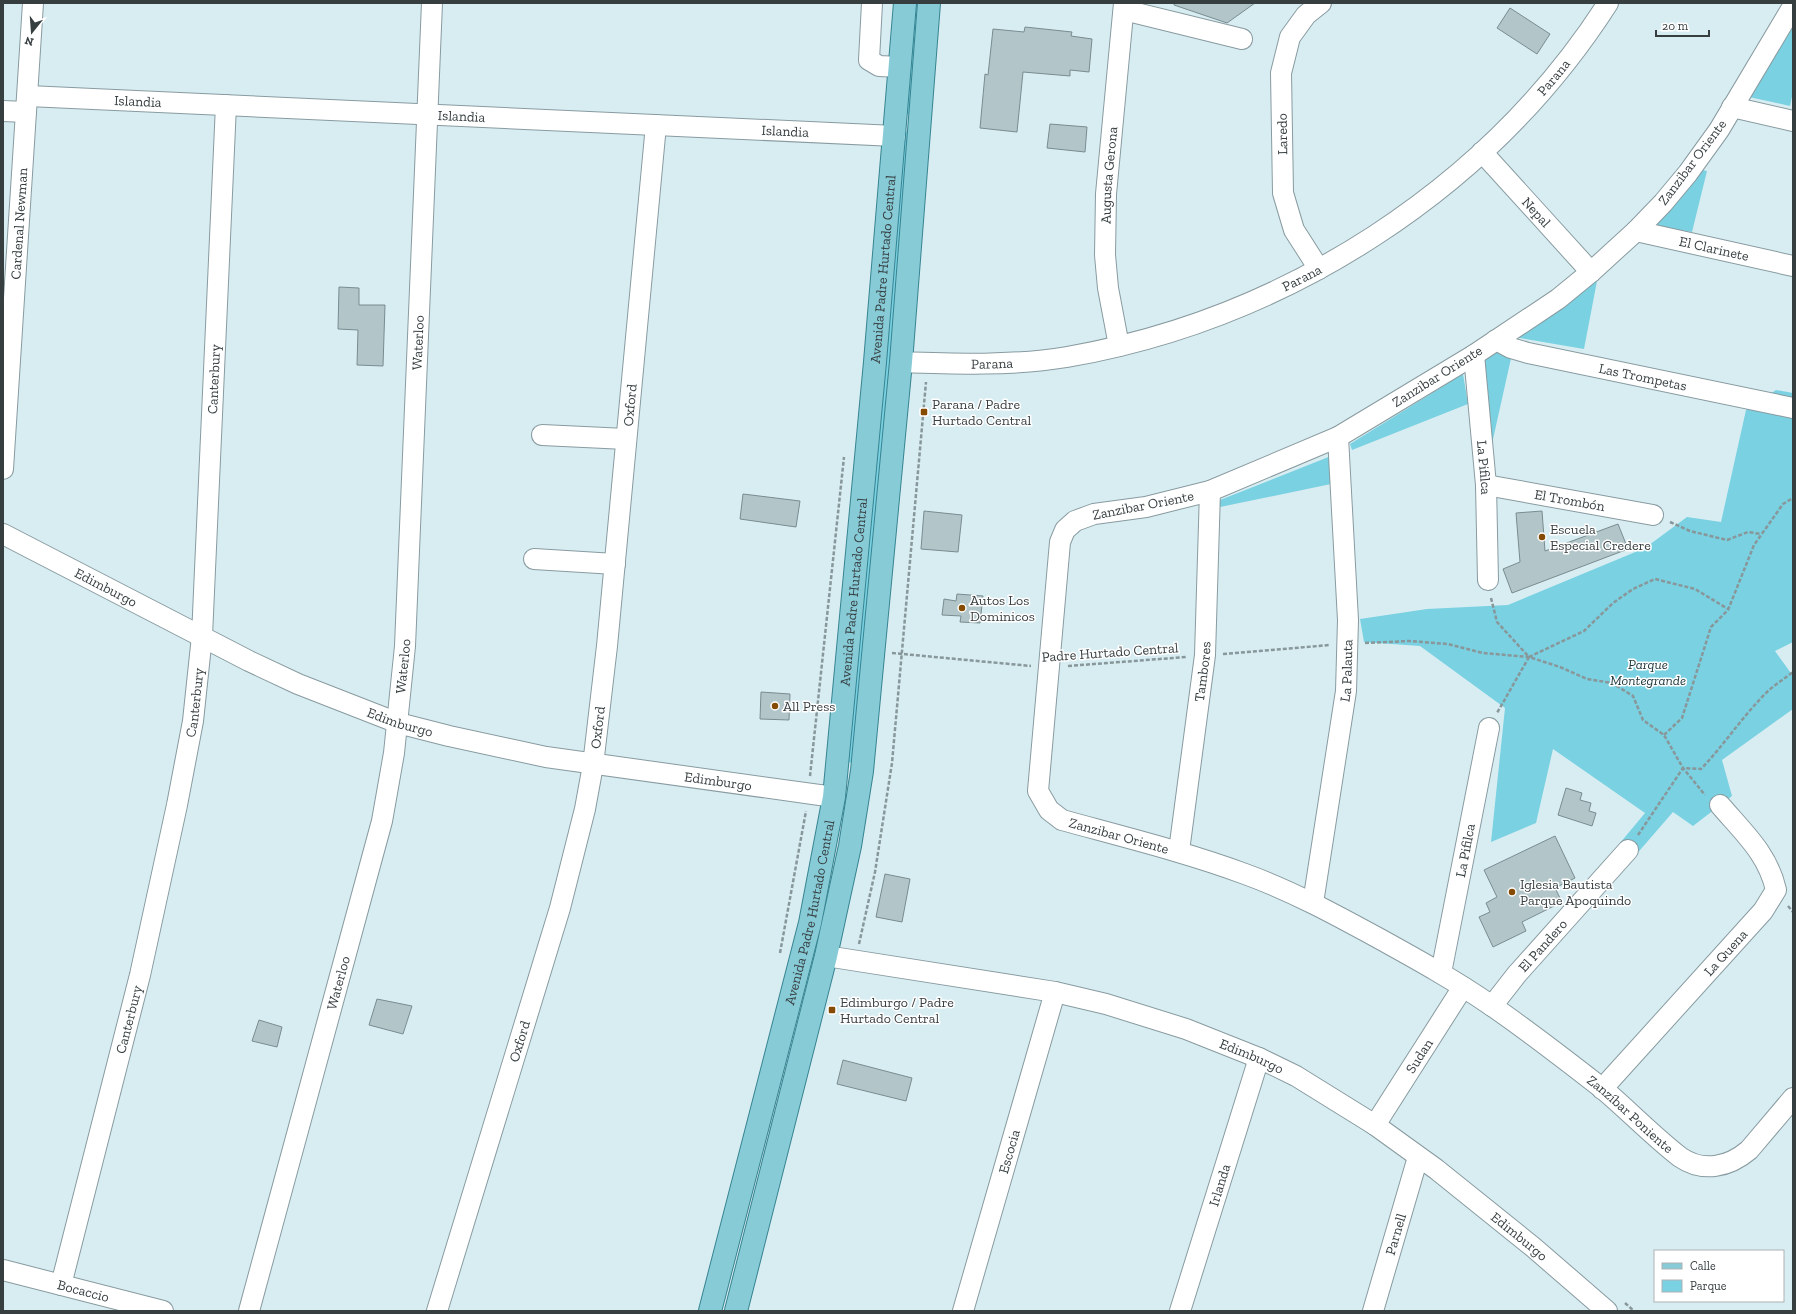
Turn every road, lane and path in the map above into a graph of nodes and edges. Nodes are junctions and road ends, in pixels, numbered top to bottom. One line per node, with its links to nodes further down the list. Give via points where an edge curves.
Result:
1 (33, 3): 12 (street, Cardenal Newman)
2 (432, 3): 16 (street, Waterloo)
3 (872, 3): 11 (street, via 869,60 879,66)
4 (905, 3): 11 (main road, Avenida Padre Hurtado Central)
5 (930, 3): 29 (main road, Avenida Padre Hurtado Central)
6 (1321, 3): 23 (street, Laredo, via 1306,15 1290,37 1281,73 1283,193 1294,230)
7 (1608, 3): 20 (street, Parana, via 1545,87)
8 (1124, 6): 10 (street); 27 (street, Augusta Gerona, via 1106,209 1105,255 1108,288)
9 (1793, 6): 14 (street, Zanzibar Oriente)
10 (1242, 39)
11 (900, 67): 19 (main road, Avenida Padre Hurtado Central)
12 (27, 104): 13 (street, Islandia); 15 (street, Islandia); 24 (street, Cardenal Newman)
13 (226, 105): 16 (street, Islandia); 46 (street, Canterbury)
14 (1732, 107): 17 (street); 21 (street, Zanzibar Oriente, via 1688,173)
15 (3, 111)
16 (428, 114): 18 (street, Islandia); 53 (street, Waterloo, via 405,638)
17 (1793, 121)
18 (656, 125): 19 (street, Islandia); 33 (street, Oxford)
19 (895, 136): 59 (main road, Avenida Padre Hurtado Central)
20 (1482, 152): 23 (street, Parana, via 1447,183 1388,227); 25 (street, Nepal)
21 (1636, 232): 22 (street, El Clarinete); 25 (street, Zanzibar Oriente)
22 (1793, 266)
23 (1319, 269): 27 (street, Parana, via 1242,306 1188,326)
24 (9, 272): 35 (street, Cardenal Newman)
25 (1591, 272): 26 (street, Zanzibar Oriente, via 1558,299)
26 (1496, 340): 28 (street, Zanzibar Oriente); 30 (street, Las Trompetas, via 1528,354)
27 (1119, 346): 29 (street, Parana, via 1066,357 1019,362)
28 (1474, 354): 32 (street, Zanzibar Oriente); 36 (street, La Pifilca)
29 (900, 362): 48 (main road, Avenida Padre Hurtado Central)
30 (1793, 408)
31 (542, 435): 33 (street)
32 (1338, 436): 37 (street, Zanzibar Oriente); 47 (street, La Palauta)
33 (626, 439): 43 (street, Oxford)
34 (845, 449): 58 (path)
35 (3, 469)
36 (1486, 485): 39 (street, El Trombón); 44 (street, La Pifilca)
37 (1210, 491): 49 (street, Tambores); 51 (street, Zanzibar Oriente, via 1146,507 1094,514 1075,521 1065,530 1060,542)
38 (1793, 498): 41 (path, via 1782,504)
39 (1654, 515): 41 (path, via 1690,531 1727,540 1748,532)
40 (3, 534): 46 (street, Edimburgo)
41 (1761, 534): 45 (path, via 1754,545)
42 (534, 559): 43 (street)
43 (615, 564): 56 (street, Oxford)
44 (1488, 580): 50 (path, via 1497,622)
45 (1728, 610): 50 (path, via 1695,589 1655,579 1633,589 1613,603 1584,631); 55 (path, via 1711,627 1682,718)
46 (202, 636): 53 (street, Edimburgo, via 298,684); 76 (street, Canterbury, via 192,721 177,806 140,975)
47 (1348, 644): 49 (path, Padre Hurtado Central); 50 (path, Padre Hurtado Central, via 1409,641 1448,644 1483,653); 63 (street, La Palauta, via 1346,691)
48 (874, 651): 51 (path, Padre Hurtado Central); 65 (main road, Avenida Padre Hurtado Central, via 862,771 850,846)
49 (1205, 656): 51 (path, Padre Hurtado Central); 62 (street, Tambores)
50 (1529, 657): 54 (path); 55 (path, Padre Hurtado Central, via 1587,679 1612,683 1633,696 1642,720)
51 (1048, 668): 62 (street, Zanzibar Oriente, via 1038,791 1049,810 1062,820)
52 (1793, 672): 57 (path, via 1766,692 1701,769)
53 (398, 723): 56 (street, Edimburgo, via 500,748); 78 (street, Waterloo, via 389,783 372,860)
54 (1489, 728): 66 (street, La Pifilca)
55 (1664, 735): 57 (path)
56 (593, 765): 58 (street, Edimburgo); 79 (street, Oxford, via 585,809 560,908)
57 (1682, 768): 60 (path, via 1703,794); 61 (path)
58 (808, 794): 59 (street, Edimburgo); 64 (path)
59 (834, 797): 80 (main road, Avenida Padre Hurtado Central, via 810,924)
60 (1720, 805): 71 (street, La Quena, via 1764,857 1772,873 1776,890 1763,911)
61 (1628, 850): 69 (street, El Pandero, via 1517,974)
62 (1179, 851): 63 (street, Zanzibar Oriente, via 1246,874)
63 (1313, 903): 66 (street, Zanzibar Oriente)
64 (780, 954)
65 (826, 956): 68 (street, Edimburgo); 81 (main road, Avenida Padre Hurtado Central)
66 (1441, 973): 67 (street, Zanzibar Oriente)
67 (1463, 987): 69 (street, Zanzíbar Poniente); 73 (street, Sudan)
68 (1055, 992): 70 (street, Edimburgo, via 1106,1004 1186,1029); 82 (street, Escocia)
69 (1492, 1006): 71 (street, Zanzíbar Poniente)
70 (1259, 1058): 73 (street, Edimburgo, via 1296,1076); 83 (street, Irlanda)
71 (1602, 1089): 72 (street, Zanzíbar Poniente, via 1679,1155 1693,1164 1712,1167 1731,1163 1749,1150)
72 (1793, 1098)
73 (1375, 1125): 74 (street, Edimburgo)
74 (1418, 1157): 84 (street, Parnell); 85 (street, Edimburgo, via 1533,1248)
75 (3, 1270): 76 (street, Bocaccio)
76 (61, 1285): 77 (street, Bocaccio)
77 (158, 1310)
78 (249, 1311)
79 (437, 1311)
80 (710, 1311)
81 (736, 1311)
82 (963, 1311)
83 (1180, 1311)
84 (1373, 1311)
85 (1607, 1311)

